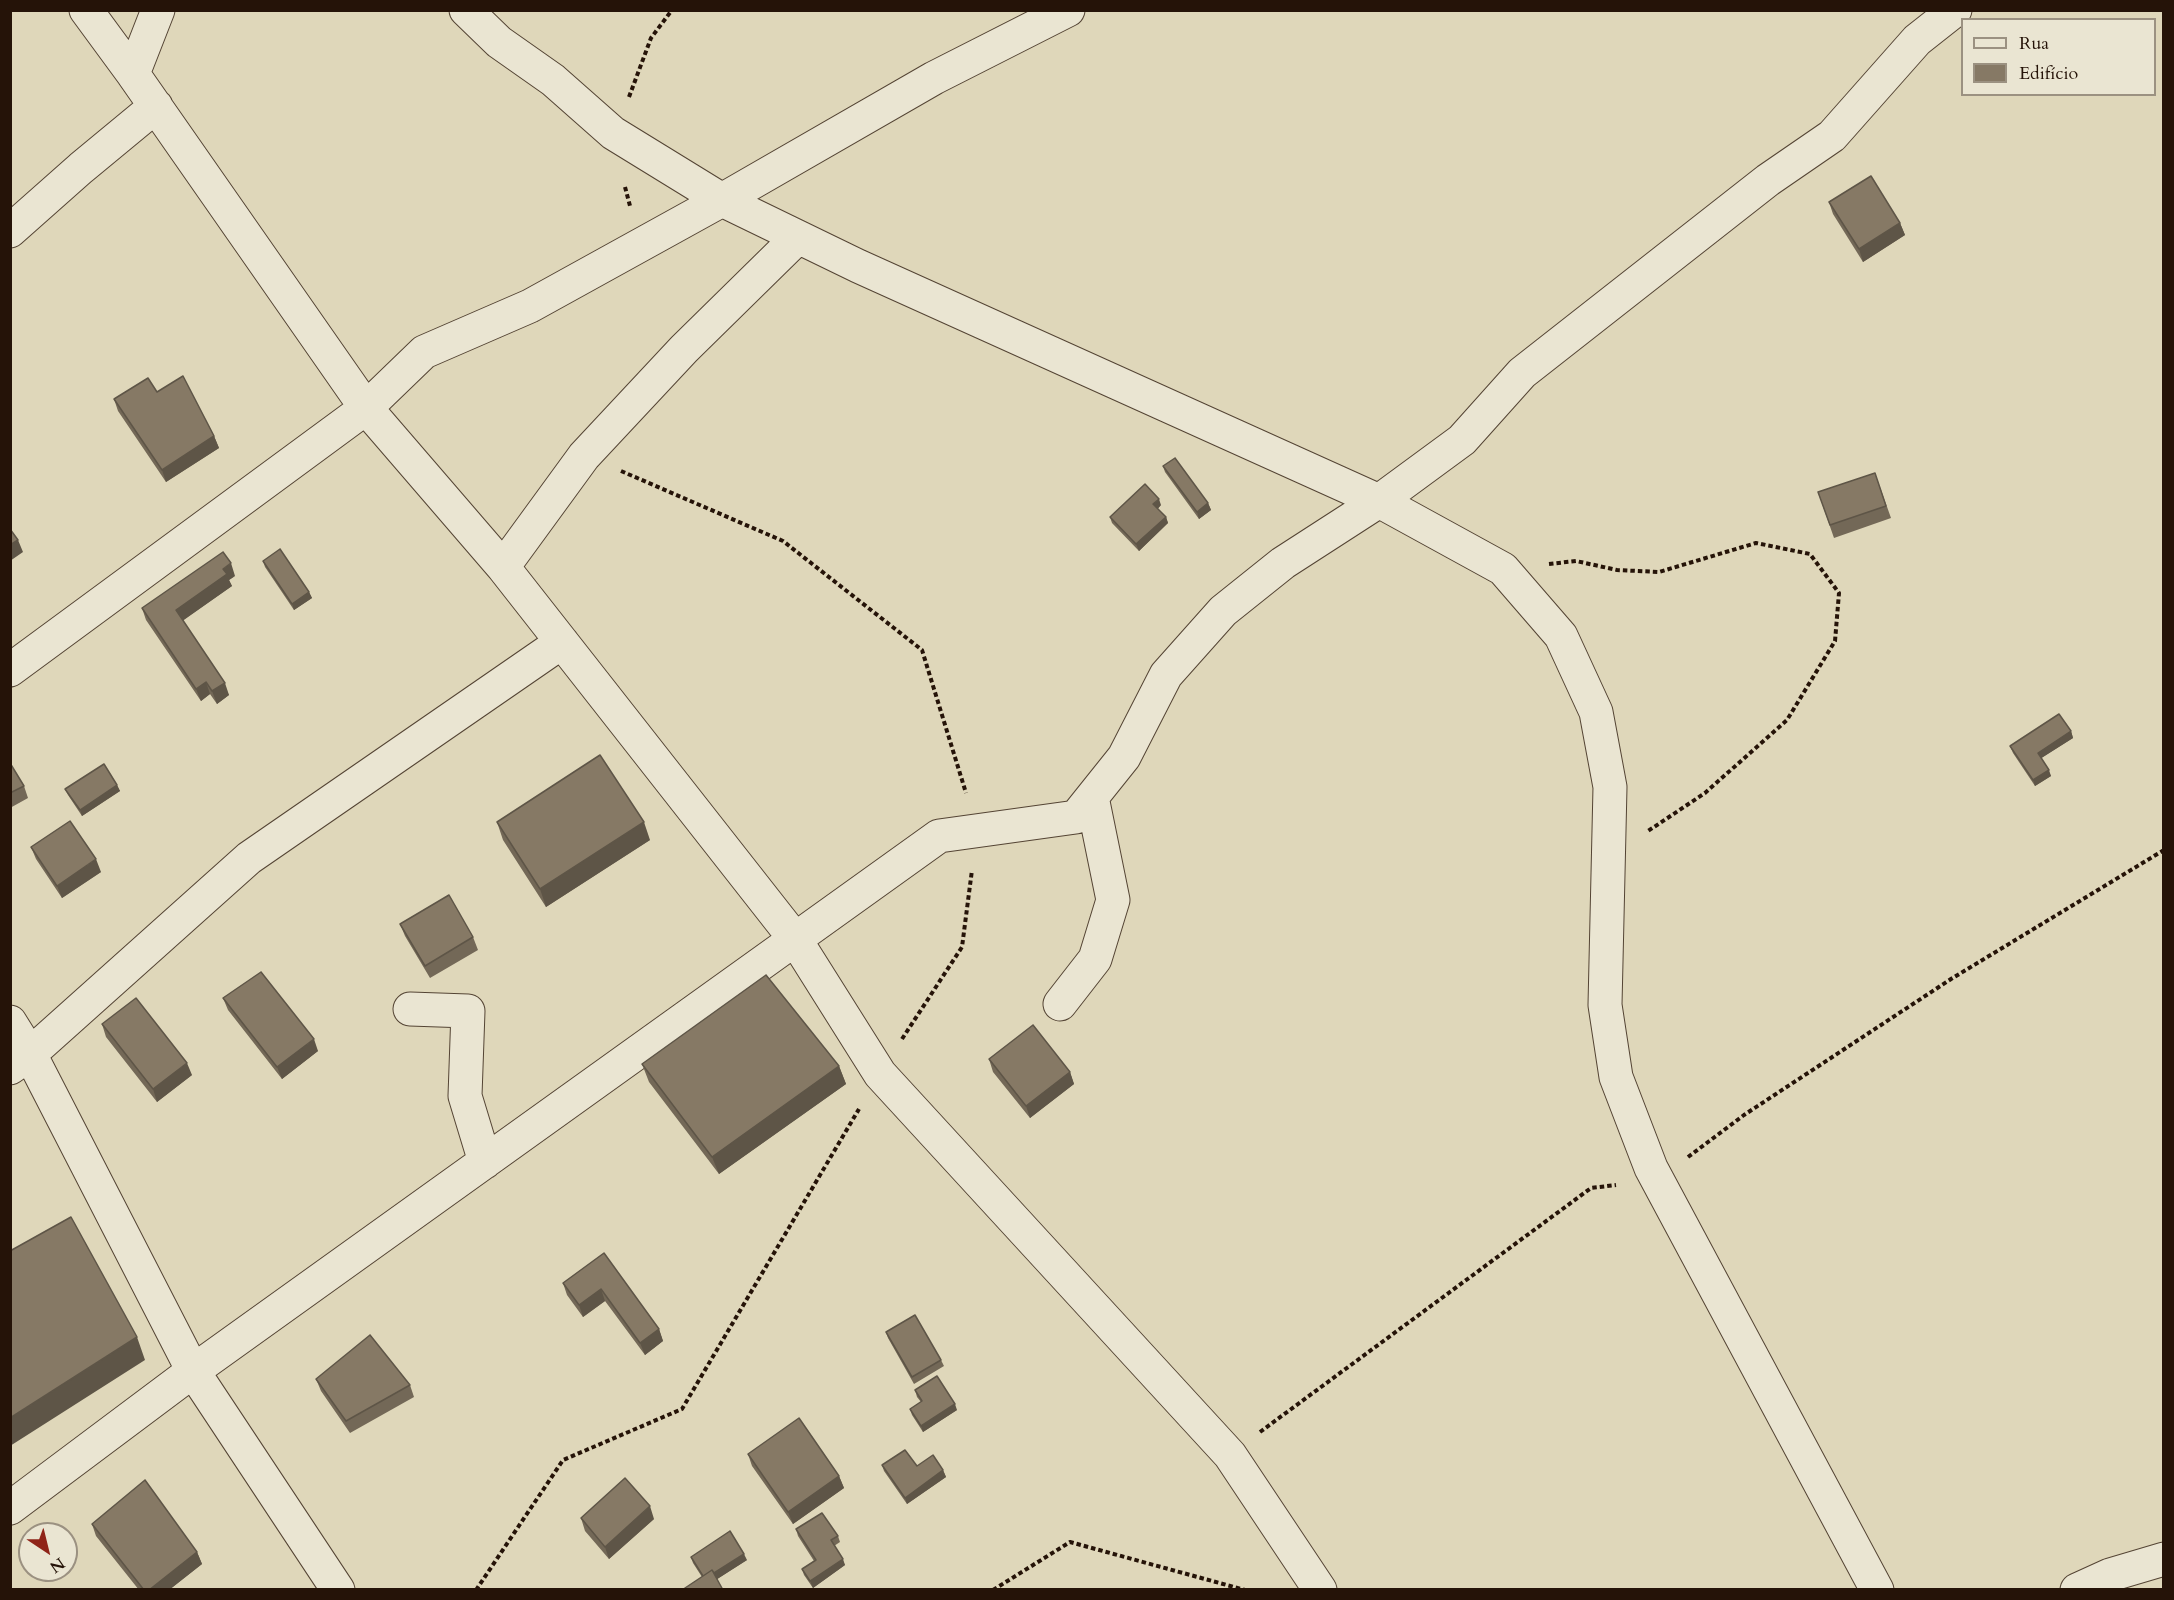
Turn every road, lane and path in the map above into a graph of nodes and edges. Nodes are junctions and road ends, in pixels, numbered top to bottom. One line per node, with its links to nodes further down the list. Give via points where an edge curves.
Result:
1 (86, 10): 6 (street)
2 (158, 10): 6 (street)
3 (466, 10): 8 (street, via 499,42 553,80 613,133)
4 (1068, 10): 8 (street, via 934,78)
5 (1955, 10): 12 (street, via 1917,40 1832,136 1768,180 1522,373 1462,440)
6 (134, 74): 7 (street)
7 (156, 106): 9 (street); 11 (street)
8 (722, 200): 10 (street); 11 (street, via 530,306 424,352)
9 (10, 231)
10 (798, 237): 12 (street); 13 (street, via 684,349 584,456)
11 (366, 408): 13 (street); 16 (street)
12 (1379, 501): 14 (street); 17 (street, via 1283,563 1224,611 1166,675 1124,757)
13 (503, 567): 15 (street)
14 (1503, 569): 19 (street, via 1562,636 1596,712 1610,786); 19 (path, via 1576,561 1617,570 1659,572 1756,543 1810,554 1839,593 1835,641 1787,720 1705,793)
15 (562, 642): 20 (street); 24 (street, via 249,858)
16 (10, 670)
17 (1092, 796): 20 (street, via 1076,817 939,836); 21 (street, via 1113,900 1095,958)
18 (2163, 850): 26 (path, via 1951,979 1744,1114)
19 (1608, 858): 26 (street, via 1605,1005 1616,1077)
20 (795, 939): 25 (street); 28 (street, via 880,1074)
21 (1060, 1004)
22 (410, 1009): 25 (street, via 468,1011 465,1096)
23 (10, 1022): 24 (street)
24 (20, 1061): 27 (street)
25 (485, 1162): 27 (street)
26 (1658, 1179): 28 (path, via 1591,1188); 35 (street)
27 (193, 1371): 29 (street); 31 (street)
28 (1230, 1455): 34 (street)
29 (10, 1508)
30 (2163, 1559): 36 (street)
31 (338, 1590)
32 (993, 1590): 33 (path, via 1070,1542)
33 (1245, 1590)
34 (1320, 1590)
35 (1877, 1590)
36 (2076, 1590)

